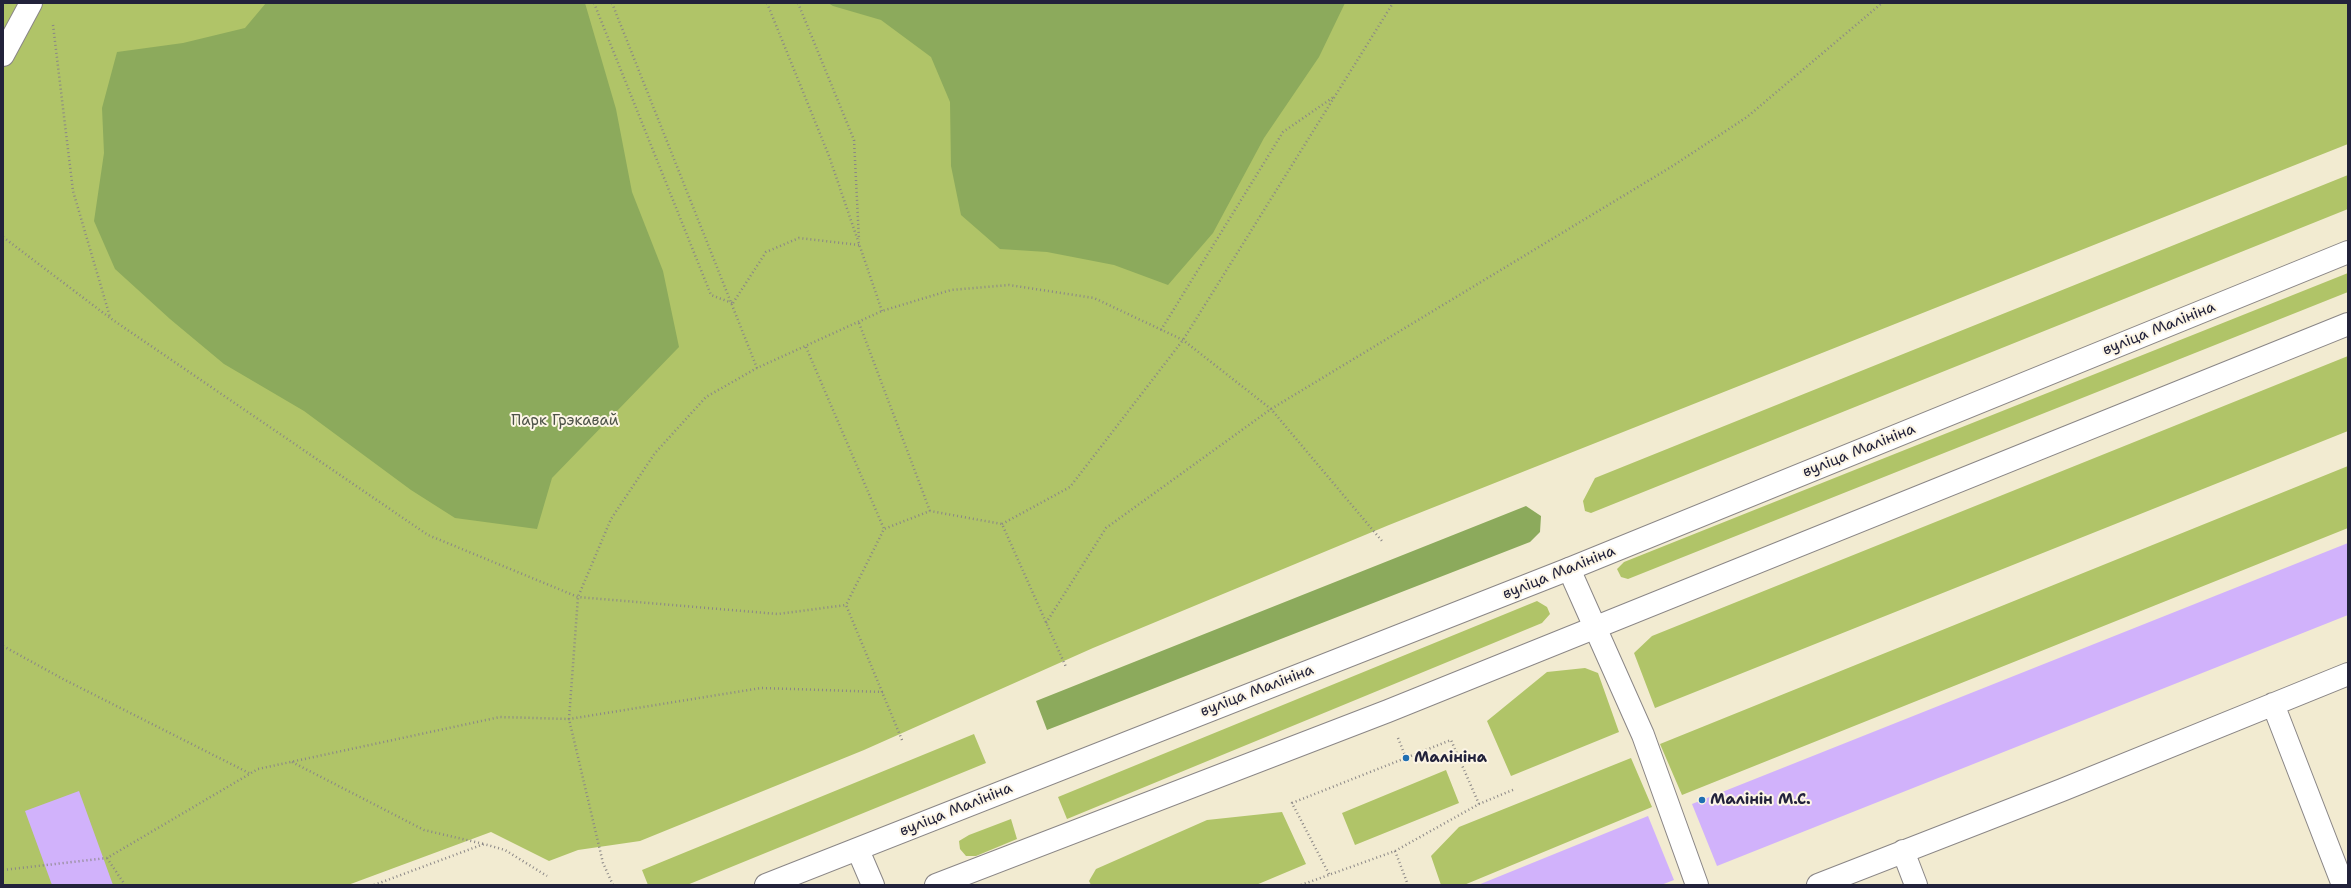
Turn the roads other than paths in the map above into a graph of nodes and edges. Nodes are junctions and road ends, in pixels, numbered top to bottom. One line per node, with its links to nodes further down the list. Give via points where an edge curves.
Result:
1 (31, 3): 2 (main road)
2 (3, 55)
3 (2348, 252): 5 (main road, вуліца Малініна)
4 (2348, 324): 6 (main road)
5 (1569, 569): 6 (main road); 9 (main road, вуліца Малініна, via 1031,779)
6 (1594, 627): 14 (main road, via 1388,711); 15 (main road, via 1643,735)
7 (2348, 674): 8 (main road)
8 (2272, 704): 10 (main road, via 2062,790); 18 (main road)
9 (858, 850): 11 (main road, вуліца Малініна); 13 (main road)
10 (1903, 851): 16 (main road); 17 (main road)
11 (797, 879): 12 (main road, вуліца Малініна)
12 (766, 885)
13 (874, 885)
14 (936, 885)
15 (1697, 885)
16 (1818, 885)
17 (1916, 885)
18 (2343, 885)

